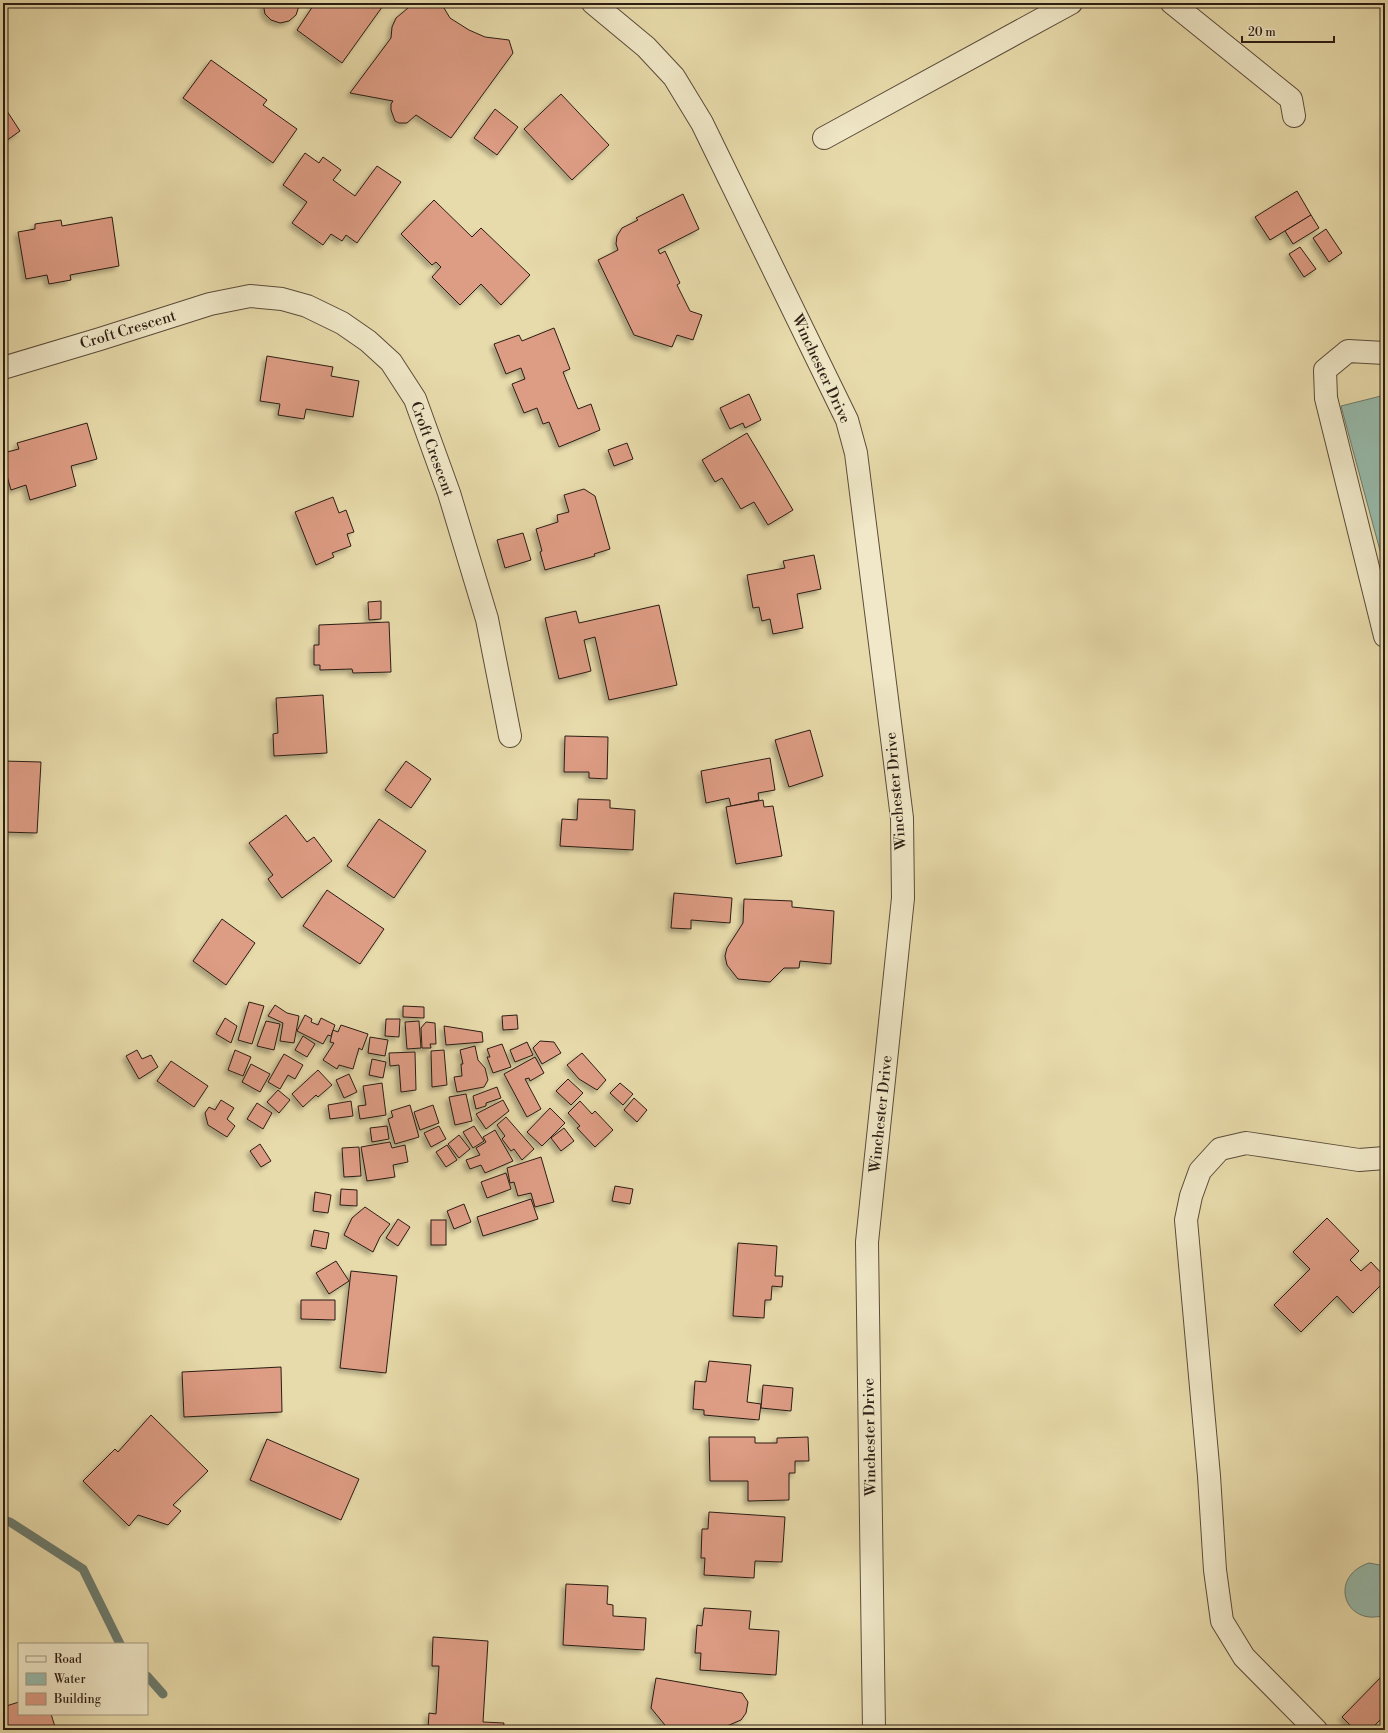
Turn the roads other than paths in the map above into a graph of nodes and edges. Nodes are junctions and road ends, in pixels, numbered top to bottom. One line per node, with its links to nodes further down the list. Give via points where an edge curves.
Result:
1 (593, 3): 11 (street, Winchester Drive, via 646,46 674,77 702,124 847,420 856,453 902,818 903,898 867,1242)
2 (1071, 3): 5 (street)
3 (1172, 3): 4 (street, via 1291,99)
4 (1294, 116)
5 (824, 138)
6 (1385, 353): 8 (street, via 1348,351 1325,370 1326,398)
7 (3, 368): 9 (street, Croft Crescent, via 210,304 250,296 282,299 307,306 342,323 368,341 390,362 415,399 444,479 487,619)
8 (1385, 636)
9 (510, 736)
10 (1385, 1158): 12 (street, via 1359,1160 1246,1143 1220,1149 1200,1172 1186,1220 1215,1570 1222,1621 1244,1657)
11 (874, 1730)
12 (1316, 1730)

